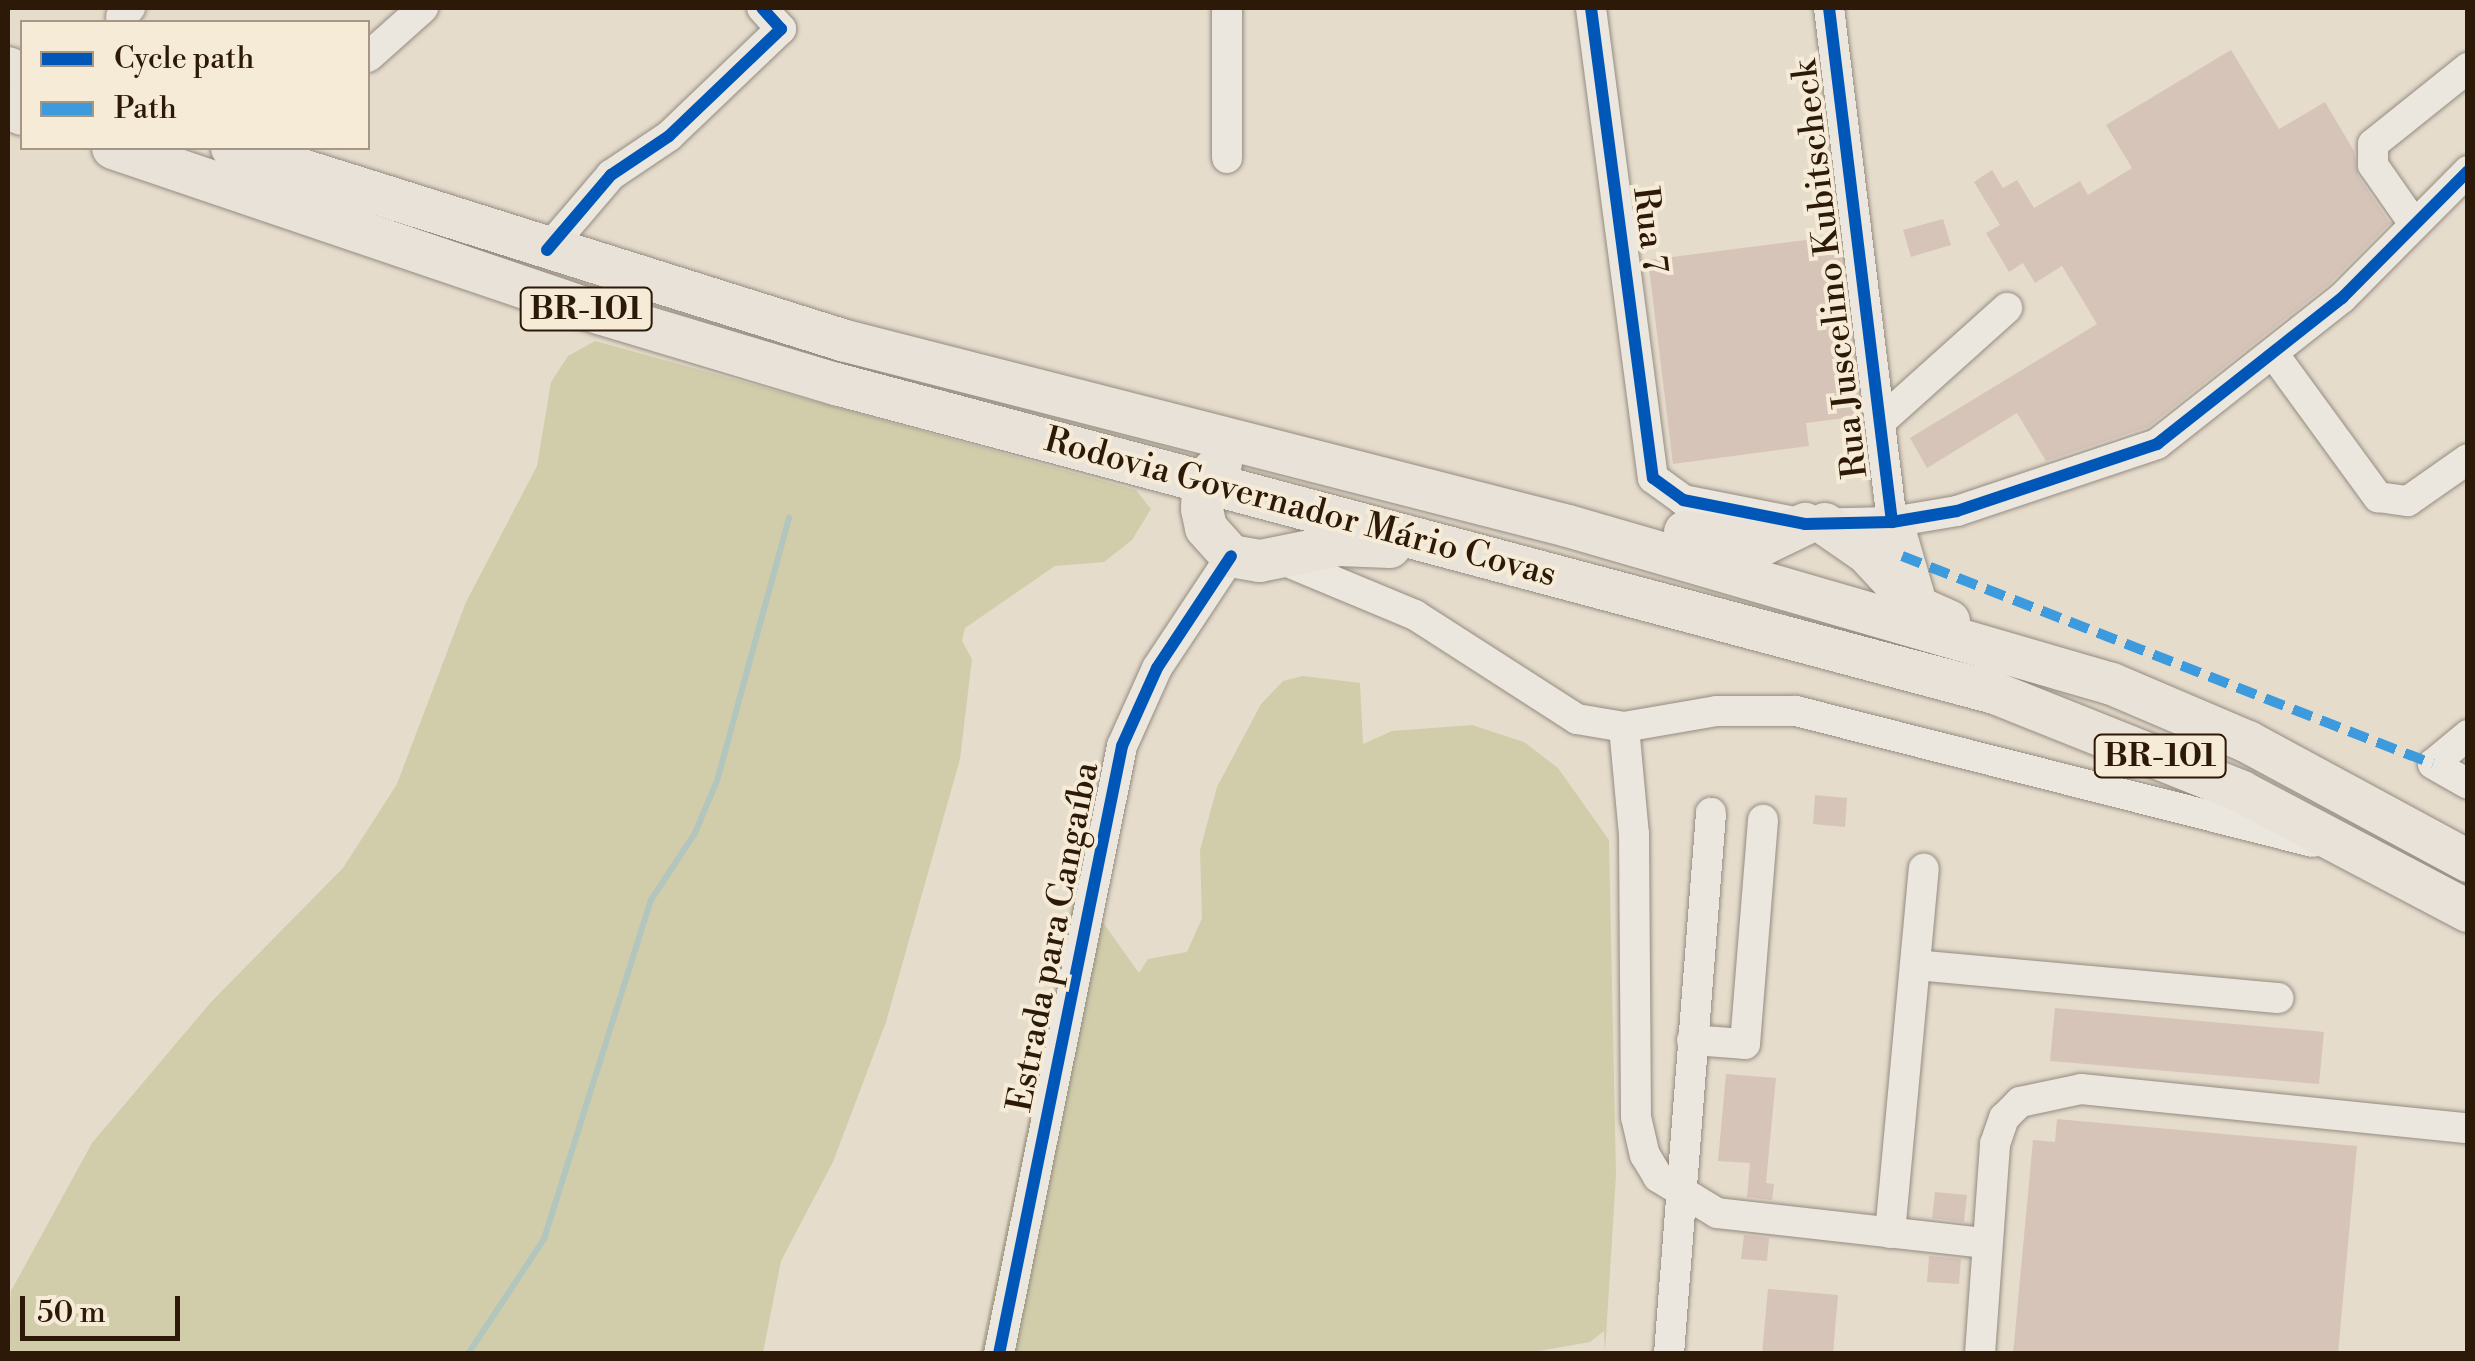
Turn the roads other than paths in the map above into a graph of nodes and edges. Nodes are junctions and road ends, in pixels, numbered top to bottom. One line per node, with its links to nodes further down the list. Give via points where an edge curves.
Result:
1 (423, 8): 6 (street)
2 (1227, 8): 10 (street)
3 (1592, 8): 23 (street, Rua 7, via 1652,478 1683,500)
4 (1829, 8): 16 (street, Rua Juscelino Kubitscheck)
5 (771, 18): 13 (street, via 669,136 611,175)
6 (370, 55)
7 (2468, 68): 12 (street, via 2374,144 2373,165)
8 (120, 150): 17 (highway, Rodovia Governador Mário Covas / BR-101, via 602,314)
9 (238, 150): 13 (highway, Rodovia Governador Mário Covas / BR-101)
10 (1227, 158)
11 (2468, 171): 12 (street)
12 (2412, 221): 15 (street, via 2342,298)
13 (547, 250): 19 (highway, Rodovia Governador Mário Covas / BR-101, via 842,340)
14 (2007, 308): 16 (street)
15 (2275, 356): 18 (street, via 2378,497 2408,501); 22 (street, via 2158,444 1992,502)
16 (1880, 422): 22 (street, Rua Juscelino Kubitscheck)
17 (1065, 448): 20 (highway, Rodovia Governador Mário Covas); 24 (highway)
18 (2468, 459)
19 (1324, 464): 21 (highway, Rodovia Governador Mário Covas / BR-101); 23 (highway, via 1372,456 1734,544 1764,544)
20 (1203, 481): 21 (highway, via 1229,459 1429,508); 24 (highway); 27 (highway, Rodovia Governador Mário Covas / BR-101)
21 (1463, 500): 28 (highway, Rodovia Governador Mário Covas / BR-101)
22 (1892, 522): 23 (street); 26 (highway)
23 (1815, 524): 26 (highway, via 1867,553)
24 (1218, 542): 25 (highway); 49 (street, Estrada para Cangaíba, via 1122,746)
25 (1278, 558): 27 (highway, via 1375,544 1731,642); 29 (street, via 1415,615 1577,719)
26 (1917, 607): 28 (highway)
27 (1782, 636): 35 (highway, Rodovia Governador Mário Covas / BR-101, via 1995,694 2126,741)
28 (1995, 650): 37 (highway, Rodovia Governador Mário Covas / BR-101, via 2112,684 2248,742)
29 (1624, 727): 35 (street, via 1718,711 1796,711); 46 (street, via 1634,834 1636,1117 1644,1156)
30 (2468, 735): 31 (street, via 2432,764)
31 (2468, 784)
32 (1711, 813): 34 (street)
33 (1763, 820): 36 (street)
34 (1708, 853): 36 (street); 40 (street)
35 (2365, 856): 39 (highway, Rodovia Governador Mário Covas / BR-101)
36 (1760, 858): 41 (street)
37 (2468, 861)
38 (1924, 868): 42 (street)
39 (2468, 911)
40 (1700, 948): 41 (street); 44 (street)
41 (1752, 952): 44 (street, via 1745,1044)
42 (1915, 965): 43 (street); 47 (street)
43 (2280, 998)
44 (1692, 1040): 46 (street)
45 (2468, 1128): 48 (street, via 2082,1089 2041,1093 2004,1118 1995,1144)
46 (1680, 1194): 47 (street, via 1716,1213); 50 (street)
47 (1890, 1233): 48 (street)
48 (1986, 1242): 51 (street)
49 (1000, 1354)
50 (1668, 1354)
51 (1980, 1354)

